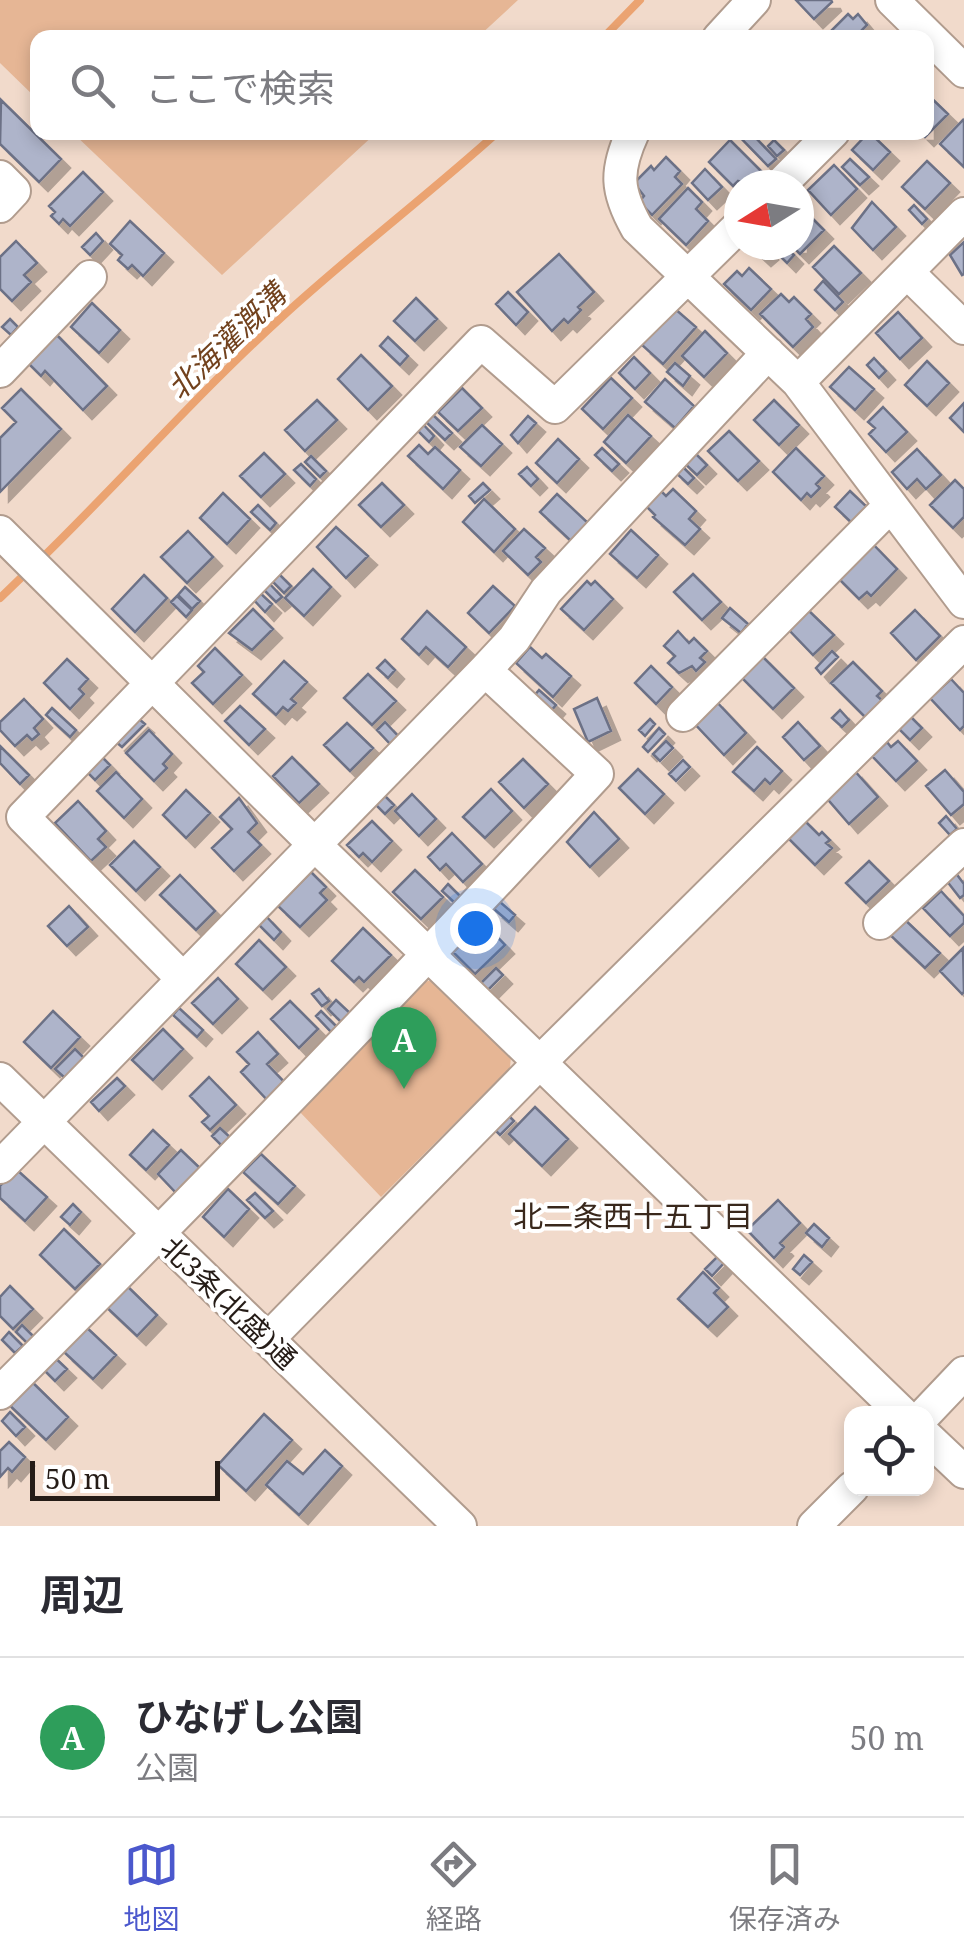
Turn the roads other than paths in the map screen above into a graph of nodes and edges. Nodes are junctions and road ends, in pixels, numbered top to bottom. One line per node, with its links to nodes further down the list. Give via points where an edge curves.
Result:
1 (754, 0): 3 (street)
2 (892, 0): 4 (street)
3 (726, 30)
4 (920, 30)
5 (934, 44): 6 (street)
6 (964, 71)
7 (630, 140): 16 (street, via 619,178 624,205 637,228)
8 (825, 140): 9 (street)
9 (795, 170)
10 (0, 176): 11 (street, via 14,191)
11 (0, 206)
12 (964, 214): 14 (street)
13 (724, 241): 16 (street)
14 (907, 272): 17 (street); 20 (street)
15 (90, 277): 19 (street)
16 (688, 277): 18 (street); 26 (street, via 555,407 482,342)
17 (964, 328)
18 (768, 353): 20 (street); 25 (street, via 546,591)
19 (0, 371)
20 (798, 382): 21 (street)
21 (892, 506): 23 (street); 27 (street)
22 (10, 543): 26 (street)
23 (964, 602)
24 (964, 642): 33 (street)
25 (485, 670): 28 (street); 31 (street, via 596,774)
26 (150, 684): 28 (street); 32 (street, via 22,817)
27 (683, 715)
28 (315, 845): 31 (street); 32 (street)
29 (964, 845): 30 (street)
30 (880, 923)
31 (430, 954): 33 (street); 37 (street)
32 (182, 978): 35 (street)
33 (540, 1062): 38 (street); 41 (street)
34 (0, 1078): 35 (street, 北3条(北盛)通)
35 (45, 1121): 36 (street); 37 (street, 北3条(北盛)通)
36 (0, 1168)
37 (158, 1235): 38 (street, 北3条(北盛)通); 40 (street)
38 (268, 1339): 46 (street, 北3条(北盛)通)
39 (964, 1374): 42 (street)
40 (0, 1393)
41 (896, 1406)
42 (933, 1406)
43 (934, 1444): 44 (street)
44 (964, 1472)
45 (844, 1496): 47 (street)
46 (460, 1526)
47 (814, 1526)

